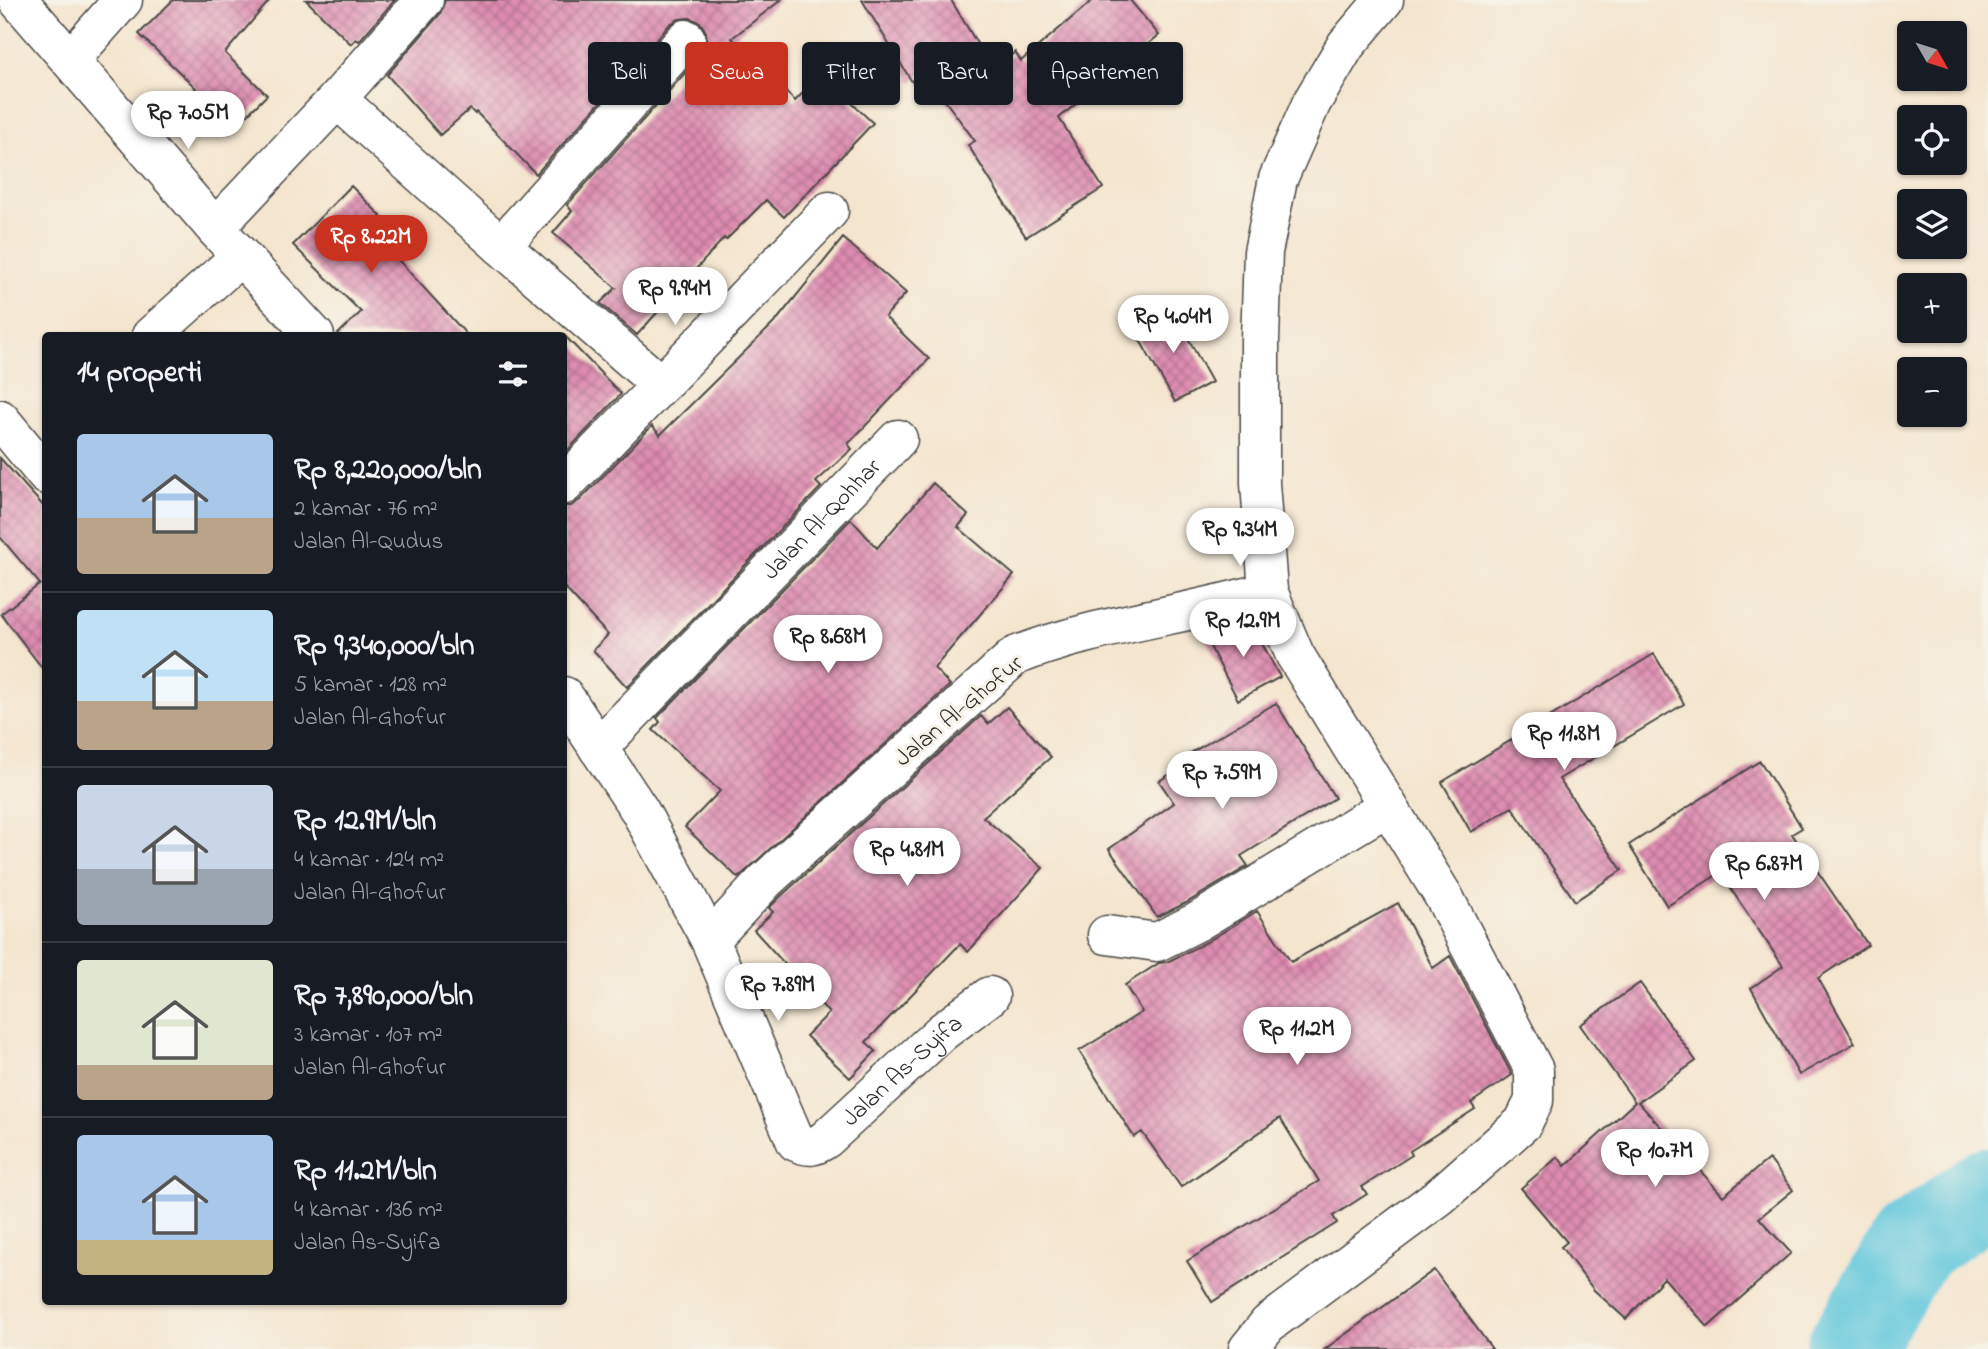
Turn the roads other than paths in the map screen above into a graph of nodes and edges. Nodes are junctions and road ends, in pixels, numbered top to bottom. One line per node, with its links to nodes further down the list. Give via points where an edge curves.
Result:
1 (18, 0): 6 (street)
2 (123, 0): 6 (street)
3 (424, 0): 7 (street)
4 (1384, 0): 19 (street, via 1346,45 1312,102 1278,179 1263,252 1260,484)
5 (686, 39): 10 (street)
6 (71, 59): 9 (street)
7 (337, 99): 9 (street); 10 (street)
8 (829, 211): 14 (street)
9 (215, 228): 11 (street)
10 (501, 246): 14 (street)
11 (241, 256): 12 (street); 13 (street)
12 (156, 332)
13 (312, 332)
14 (661, 385): 18 (street)
15 (0, 419): 17 (street)
16 (898, 439): 21 (street, Jalan Al-Qohhar)
17 (29, 455)
18 (567, 482)
19 (1268, 591): 22 (street, via 1294,655); 24 (street, Jalan Al-Ghofur, via 1044,644 1015,656 765,881)
20 (567, 701): 21 (street)
21 (598, 748): 24 (street, via 640,811)
22 (1388, 806): 23 (street, via 1157,942); 26 (street, via 1444,897 1534,1070 1534,1101 1523,1123 1440,1196 1268,1324)
23 (1107, 935)
24 (710, 940): 25 (street, Jalan As-Syifa, via 796,1142 806,1147 816,1147 942,1031)
25 (990, 996)
26 (1248, 1349)

